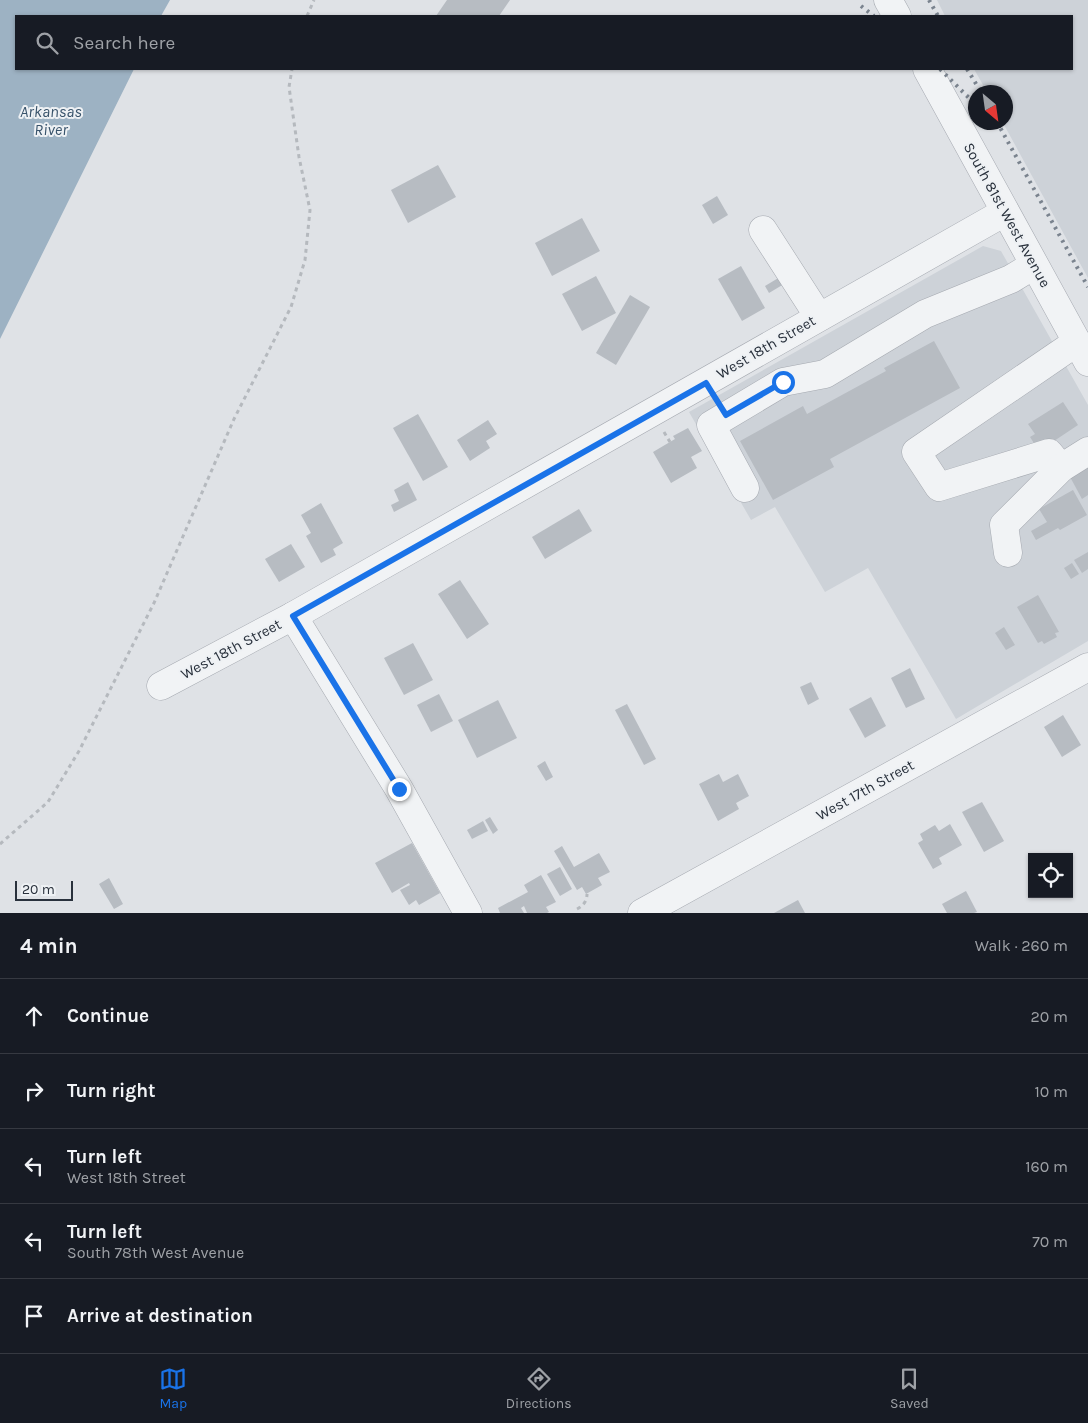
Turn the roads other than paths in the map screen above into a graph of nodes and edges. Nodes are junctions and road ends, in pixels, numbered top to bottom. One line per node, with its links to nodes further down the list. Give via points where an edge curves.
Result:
1 (888, 0): 2 (street)
2 (896, 15)
3 (928, 70): 4 (street, South 81st West Avenue)
4 (1005, 212): 6 (street, South 81st West Avenue); 7 (street, West 18th Street)
5 (763, 230): 7 (street)
6 (1034, 265): 8 (street, South 81st West Avenue); 10 (street, via 925,314 825,374 783,382)
7 (818, 317): 9 (street, West 18th Street)
8 (1083, 352): 12 (street, via 916,452 939,487 1049,453)
9 (706, 383): 10 (street); 15 (street, West 18th Street)
10 (726, 415): 13 (street, via 710,425)
11 (1088, 451): 12 (street)
12 (1060, 468): 14 (street, via 1004,525)
13 (745, 488)
14 (1008, 553)
15 (293, 616): 17 (street, West 18th Street); 18 (street, via 399,789)
16 (1088, 667): 19 (street, West 17th Street)
17 (161, 686)
18 (468, 913)
19 (642, 913)

